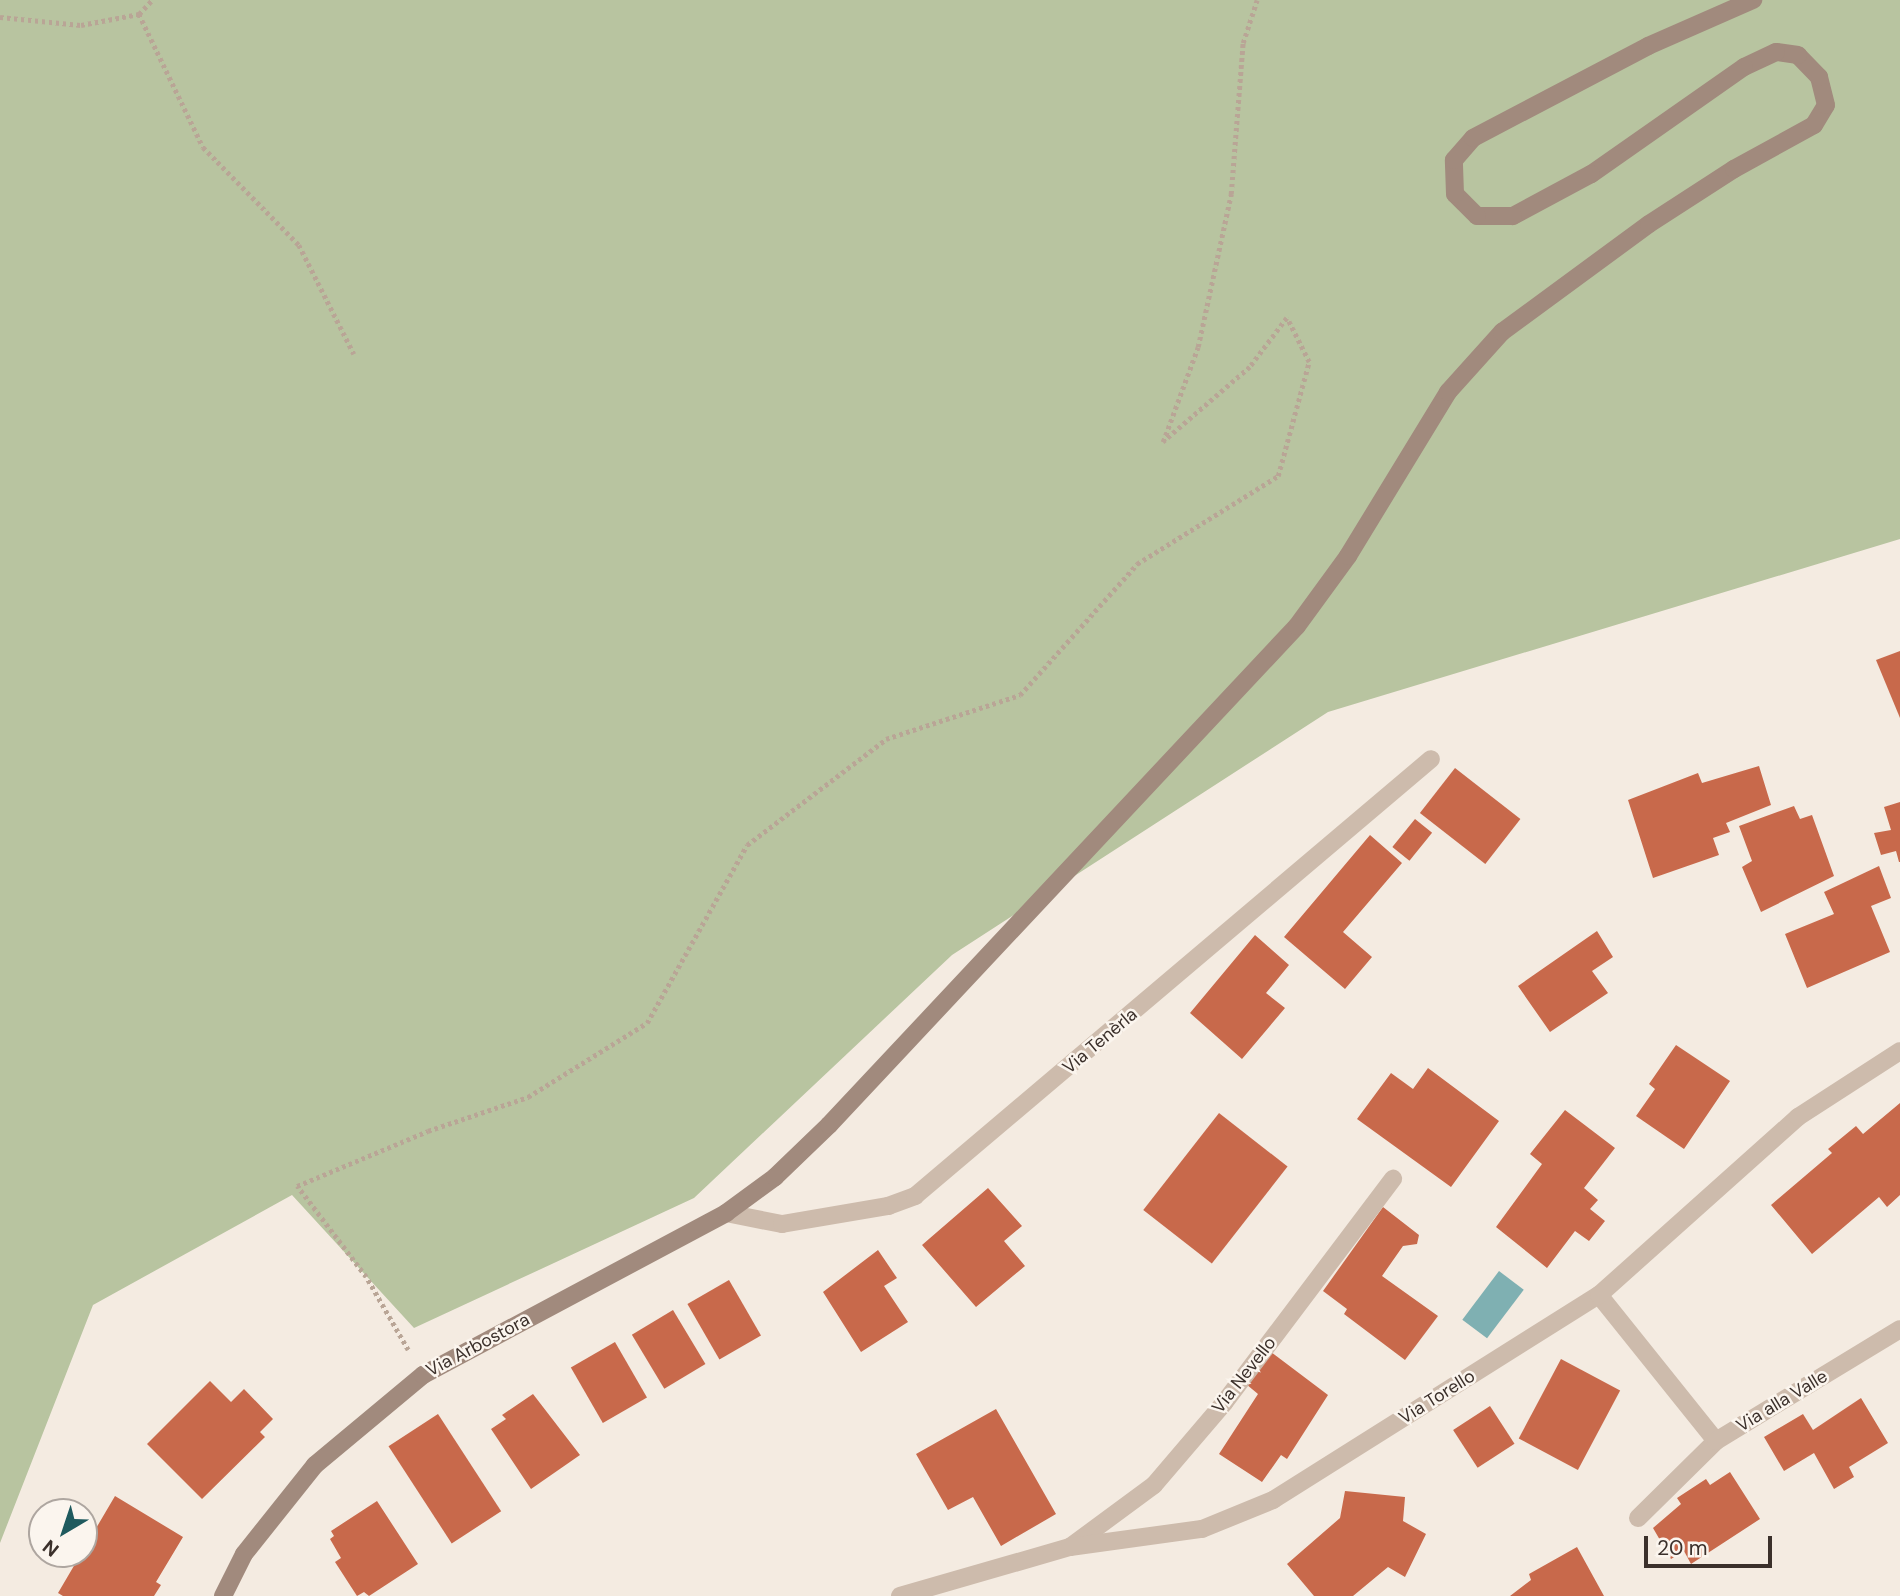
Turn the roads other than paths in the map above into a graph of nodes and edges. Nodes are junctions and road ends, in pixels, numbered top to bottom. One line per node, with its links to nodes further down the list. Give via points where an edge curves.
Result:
1 (1753, 0): 5 (street, Via Arbostora, via 1635,52 1484,131 1454,160 1455,194 1478,216 1513,216 1591,174 1744,67 1776,52 1798,55 1819,77 1826,105 1814,125 1649,224 1502,332 1448,392 1348,556 1297,626 829,1125 775,1177)
2 (1431, 759): 5 (street, Via Tenèrla, via 915,1196 888,1206 782,1224)
3 (1900, 1051): 6 (street, Via Torello, via 1798,1117)
4 (1393, 1179): 10 (street, Via Nevello, via 1224,1403 1154,1485)
5 (726, 1213): 11 (street, Via Arbostora, via 422,1375 315,1465 244,1554)
6 (1599, 1295): 8 (street, Via alla Valle); 10 (street, Via Torello, via 1273,1500 1236,1517 1175,1535)
7 (1900, 1329): 8 (street, Via alla Valle)
8 (1716, 1441): 9 (street)
9 (1637, 1518)
10 (1070, 1547): 12 (street, Via Torello)
11 (223, 1596)
12 (900, 1596)

